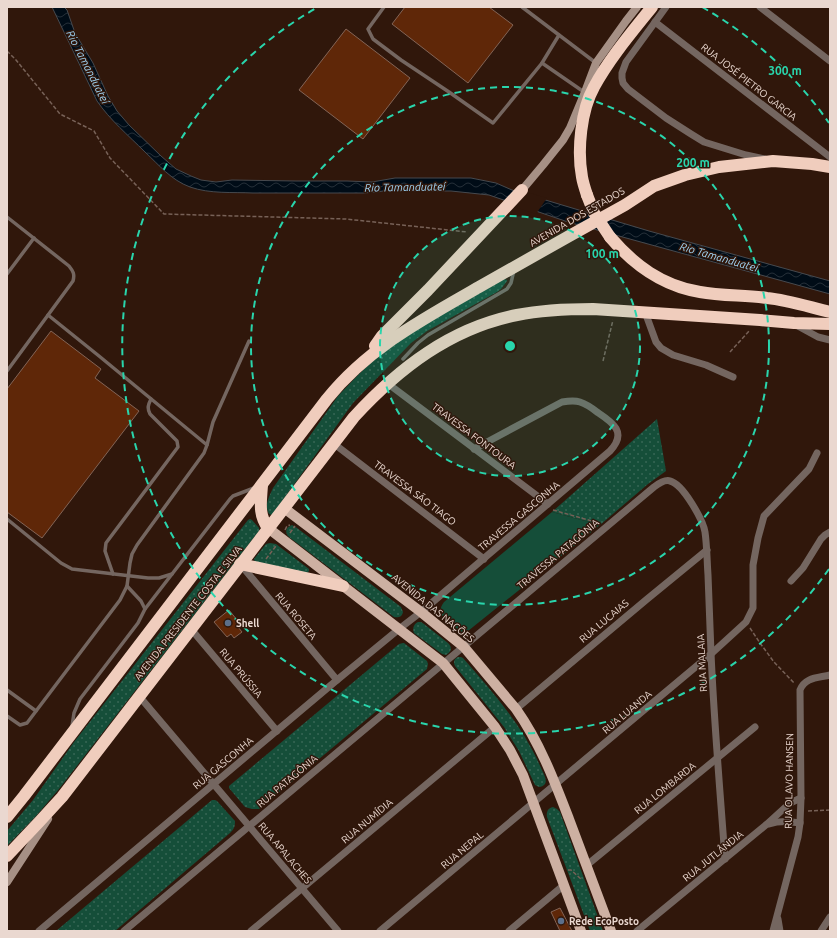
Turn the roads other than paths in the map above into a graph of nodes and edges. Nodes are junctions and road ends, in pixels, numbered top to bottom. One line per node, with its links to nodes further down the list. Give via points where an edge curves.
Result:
1 (384, 7): 11 (lane, via 368,29 373,39 493,123)
2 (522, 7): 7 (lane)
3 (637, 7): 12 (main road)
4 (652, 7): 23 (highway, bridge, via 608,64 587,103 583,119 580,160 587,195 594,213 622,251 635,263 666,282 700,293 767,298)
5 (666, 7): 8 (street)
6 (760, 7): 10 (street)
7 (527, 9): 9 (lane)
8 (655, 22): 14 (street, RUA JOSÉ PIETRO GARCIA); 15 (street, via 626,62 622,78 628,89 666,118 704,142)
9 (559, 35): 11 (lane); 12 (lane)
10 (830, 61)
11 (542, 63): 13 (lane)
12 (596, 63): 13 (main road)
13 (585, 92): 17 (main road, via 563,140)
14 (830, 157)
15 (773, 161): 16 (highway, AVENIDA DOS ESTADOS); 20 (highway, AVENIDA DOS ESTADOS, via 719,167 654,186)
16 (830, 167)
17 (522, 190): 30 (highway, via 382,336)
18 (7, 217): 19 (lane)
19 (34, 238): 21 (lane); 24 (lane, via 74,271 73,281)
20 (514, 267): 29 (lane, via 507,289 428,335); 30 (highway, AVENIDA DOS ESTADOS, via 413,324)
21 (7, 274)
22 (645, 312): 25 (highway); 32 (street, via 656,342 661,348 673,355); 33 (highway, via 567,309 517,315 459,334 417,359)
23 (830, 312)
24 (48, 315): 31 (lane); 34 (lane)
25 (794, 323): 26 (highway); 28 (street, via 818,337)
26 (830, 324)
27 (249, 340): 36 (lane, via 213,422)
28 (830, 340)
29 (403, 359)
30 (360, 364): 40 (highway, AVENIDA PRESIDENTE COSTA E SILVA, via 334,390)
31 (7, 371)
32 (733, 377)
33 (387, 383): 35 (highway, AVENIDA PRESIDENTE COSTA E SILVA, via 354,417); 37 (street, TRAVESSA FONTOURA)
34 (151, 400): 36 (lane); 49 (lane, via 148,404 150,414 177,441 178,447 106,543 105,551)
35 (334, 443): 42 (highway, AVENIDA PRESIDENTE COSTA E SILVA); 47 (street, TRAVESSA SÃO TIAGO)
36 (207, 445): 51 (lane, via 198,462 137,545 131,558)
37 (474, 448): 41 (street, TRAVESSA FONTOURA); 41 (street, TRAVESSA GASCONHA, via 562,402 586,404 611,422 616,427 618,435 613,448)
38 (817, 453): 60 (street, RUA LUANDA, via 809,469 764,516 753,565 753,608 746,622)
39 (667, 481): 46 (street, RUA MALAIA, via 678,485 700,518 705,531); 59 (street, TRAVESSA PATAGÔNIA, via 654,487)
40 (262, 485): 44 (highway, via 260,513); 50 (lane, via 233,496); 72 (highway, AVENIDA PRESIDENTE COSTA E SILVA)
41 (548, 504): 47 (street, TRAVESSA GASCONHA)
42 (284, 508): 44 (highway, AVENIDA PRESIDENTE COSTA E SILVA); 56 (main road, AVENIDA DAS NAÇÕES)
43 (7, 519): 49 (lane, via 66,566 76,570)
44 (268, 528): 48 (highway, AVENIDA PRESIDENTE COSTA E SILVA); 54 (main road)
45 (830, 532): 52 (street, via 824,535 803,568)
46 (707, 550): 60 (street, RUA MALAIA); 66 (street, RUA LUCAIAS)
47 (484, 559): 56 (street, TRAVESSA GASCONHA)
48 (240, 564): 54 (highway); 57 (highway, AVENIDA PRESIDENTE COSTA E SILVA); 63 (street, RUA ROSETA)
49 (113, 574): 51 (lane)
50 (173, 574): 51 (lane, via 159,578); 55 (lane)
51 (129, 576): 53 (lane)
52 (791, 581)
53 (127, 586): 55 (lane, via 141,601); 67 (lane, via 120,600)
54 (343, 586): 58 (main road)
55 (145, 610): 72 (lane, via 138,623 80,699 74,713)
56 (421, 612): 58 (street, RUA GASCONHA); 59 (main road, AVENIDA DAS NAÇÕES)
57 (190, 629): 65 (highway, AVENIDA PRESIDENTE COSTA E SILVA); 71 (street, RUA PRÚSSIA)
58 (399, 629): 61 (main road); 63 (street, RUA GASCONHA)
59 (464, 647): 61 (street, RUA PATAGÔNIA); 66 (main road, AVENIDA DAS NAÇÕES)
60 (711, 654): 73 (street, RUA MALAIA); 75 (street, RUA LUANDA)
61 (443, 663): 69 (main road); 82 (street, RUA PATAGÔNIA)
62 (830, 675): 77 (street, RUA OLAVO HANSEN, via 810,679 800,690)
63 (337, 680): 71 (street, RUA GASCONHA)
64 (7, 690): 67 (lane)
65 (139, 696): 74 (street, RUA APALACHES); 76 (highway, AVENIDA PRESIDENTE COSTA E SILVA)
66 (516, 709): 75 (main road, AVENIDA DAS NAÇÕES, via 539,746)
67 (36, 711): 68 (lane, via 27,723 20,725)
68 (7, 716)
69 (495, 727): 78 (main road, via 517,761); 88 (street, RUA NUMÍDIA)
70 (755, 727): 73 (street, RUA LOMBARDA)
71 (277, 731): 74 (street, RUA GASCONHA)
72 (71, 733): 79 (highway, AVENIDA PRESIDENTE COSTA E SILVA)
73 (718, 758): 84 (street, RUA MALAIA); 85 (street, RUA LOMBARDA)
74 (214, 784): 82 (street, RUA APALACHES); 91 (street, RUA GASCONHA)
75 (556, 784): 78 (street, RUA NEPAL); 85 (main road, AVENIDA DAS NAÇÕES)
76 (62, 797): 83 (highway, AVENIDA PRESIDENTE COSTA E SILVA); 86 (main road)
77 (801, 798): 80 (street, RUA OLAVO HANSEN); 81 (street, RUA JUTLÂNDIA)
78 (534, 802): 87 (main road); 95 (street, RUA NEPAL)
79 (7, 817)
80 (800, 823): 81 (street, via 784,821); 89 (street, RUA OLAVO HANSEN)
81 (767, 824): 84 (street, RUA JUTLÂNDIA)
82 (250, 826): 88 (street, RUA APALACHES); 92 (street, RUA PATAGÔNIA)
83 (7, 856)
84 (725, 859): 99 (street, RUA JUTLÂNDIA)
85 (587, 865): 98 (main road, AVENIDA DAS NAÇÕES)
86 (7, 882)
87 (564, 884): 96 (street); 97 (main road)
88 (302, 889): 93 (street, RUA NUMÍDIA); 94 (street, RUA APALACHES)
89 (777, 917): 100 (street, RUA OLAVO HANSEN); 101 (street, RUA OLAVO HANSEN)
90 (830, 917): 102 (street)
91 (39, 931)
92 (124, 931)
93 (251, 931)
94 (338, 931)
95 (380, 931)
96 (509, 931)
97 (581, 931)
98 (611, 931)
99 (638, 931)
100 (773, 931)
101 (780, 931)
102 (820, 931)

